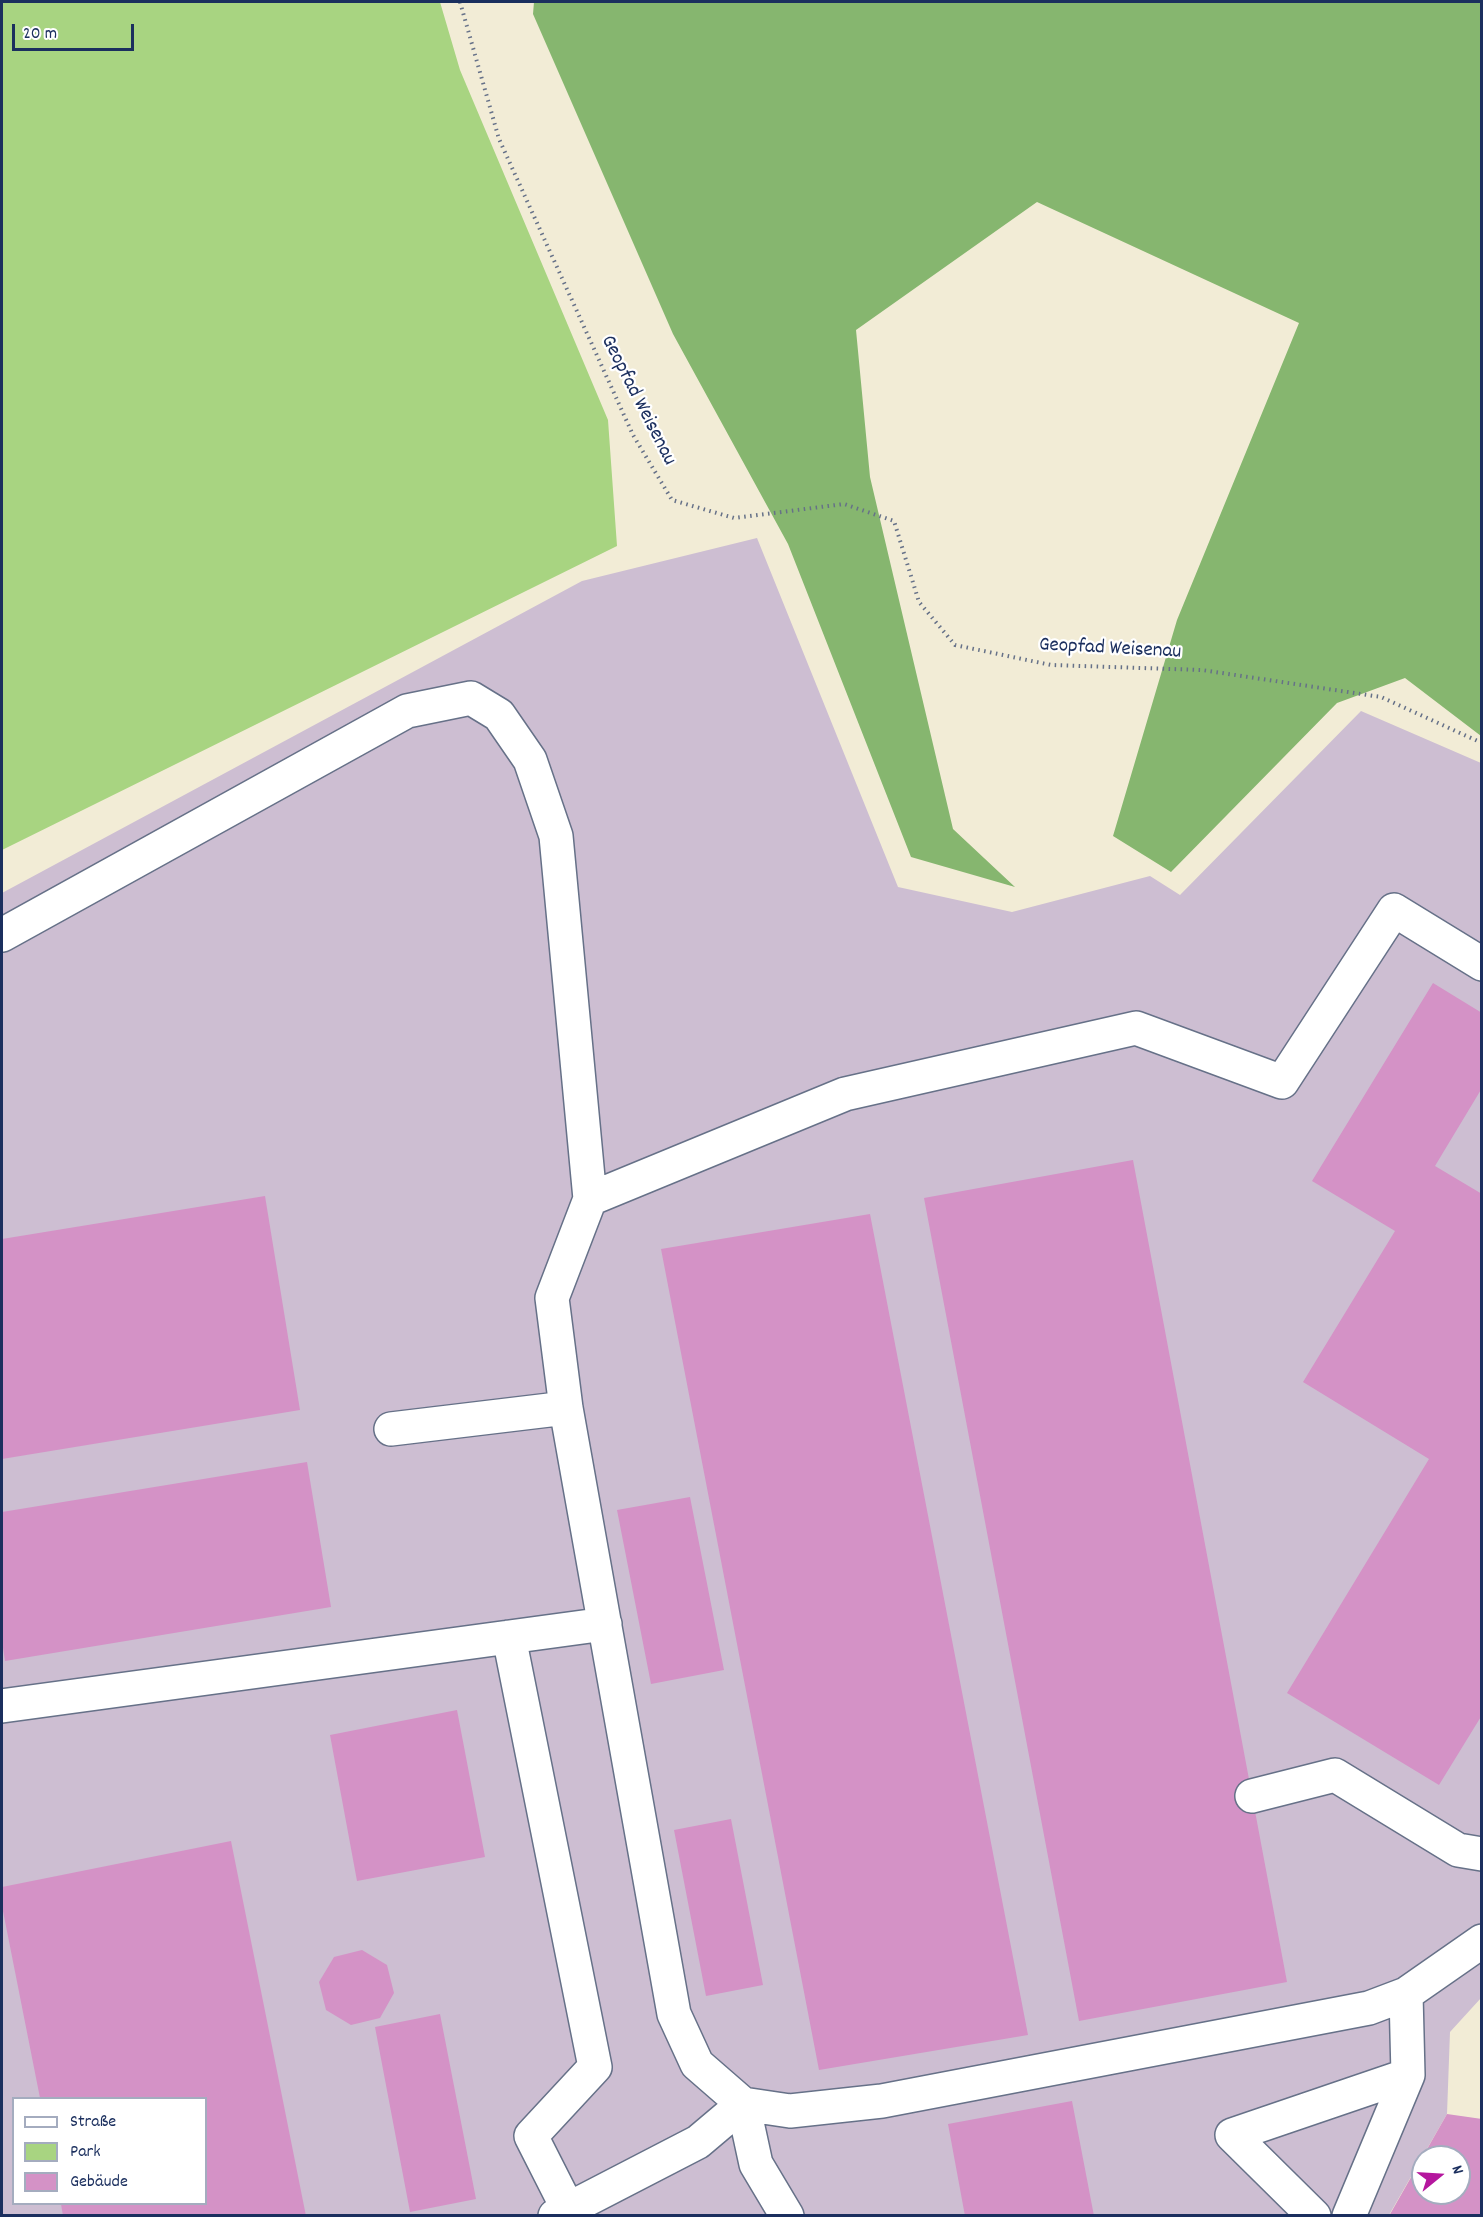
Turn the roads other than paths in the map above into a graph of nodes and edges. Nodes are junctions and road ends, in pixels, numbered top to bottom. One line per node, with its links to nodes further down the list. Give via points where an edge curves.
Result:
1 (2, 935): 3 (lane, via 407,711 471,698 499,716 530,760 556,836)
2 (1482, 964): 3 (lane, via 1394,909 1282,1082 1136,1028 845,1094)
3 (590, 1199): 4 (lane, via 552,1298)
4 (567, 1408): 5 (lane); 6 (lane)
5 (391, 1429)
6 (605, 1624): 7 (lane); 14 (lane, via 674,2014 697,2064)
7 (509, 1637): 8 (lane); 15 (lane, via 595,2067 531,2136)
8 (2, 1706)
9 (1252, 1797): 10 (lane, via 1335,1775 1458,1850)
10 (1482, 1854)
11 (1482, 1941): 12 (lane)
12 (1406, 1994): 13 (lane); 14 (lane, via 1369,2008 882,2101 790,2111)
13 (1408, 2075): 17 (lane, via 1232,2135); 18 (lane)
14 (743, 2104): 15 (lane, via 698,2142); 16 (lane, via 756,2164)
15 (561, 2212)
16 (787, 2216)
17 (1314, 2216)
18 (1349, 2216)

